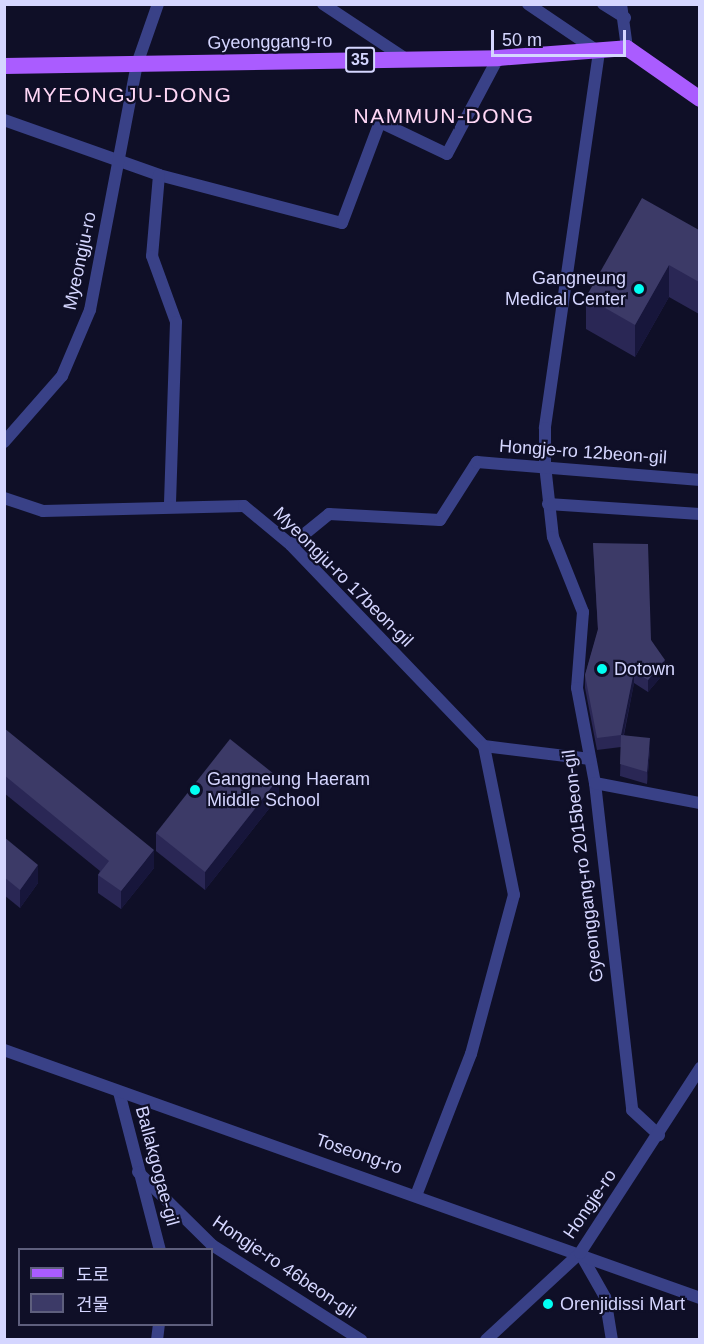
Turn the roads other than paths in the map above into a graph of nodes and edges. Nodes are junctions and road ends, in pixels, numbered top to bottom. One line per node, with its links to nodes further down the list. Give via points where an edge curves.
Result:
1 (158, 4): 11 (street, Myeongju-ro)
2 (323, 4): 10 (street)
3 (528, 4): 8 (street)
4 (603, 4): 6 (street)
5 (621, 4): 6 (street)
6 (625, 18): 7 (street)
7 (627, 48): 8 (main road, Gyeonggang-ro / 35); 13 (main road)
8 (599, 52): 9 (main road, Gyeonggang-ro / 35); 18 (street, Gyeonggang-ro 2015beon-gil, via 545,428)
9 (498, 58): 10 (main road, Gyeonggang-ro / 35); 16 (street, via 447,154 380,122 342,223)
10 (406, 59): 11 (main road, Gyeonggang-ro / 35)
11 (137, 64): 12 (main road, Gyeonggang-ro / 35); 15 (street, Myeongju-ro)
12 (4, 66)
13 (699, 99)
14 (4, 120): 15 (street)
15 (118, 160): 16 (street); 17 (street, Myeongju-ro, via 90,310 63,376)
16 (159, 175): 22 (street, via 152,256 176,322)
17 (4, 442)
18 (545, 465): 19 (street, Hongje-ro 12beon-gil); 21 (street, Gyeonggang-ro 2015beon-gil); 24 (street, Hongje-ro 12beon-gil, via 477,462 440,520 329,514)
19 (699, 480)
20 (4, 498): 22 (street, Myeongju-ro 17beon-gil, via 43,512)
21 (548, 504): 23 (street); 26 (street, Gyeonggang-ro 2015beon-gil, via 553,537 583,612 577,688)
22 (170, 505): 24 (street, Myeongju-ro 17beon-gil, via 244,506)
23 (699, 514)
24 (291, 545): 25 (street, Myeongju-ro 17beon-gil)
25 (483, 746): 26 (street); 34 (street, via 514,895 471,1054)
26 (590, 759): 27 (street, Gyeonggang-ro 2015beon-gil)
27 (595, 783): 28 (street); 32 (street, Gyeonggang-ro 2015beon-gil, via 632,1110)
28 (699, 803)
29 (4, 1050): 31 (street, Toseong-ro)
30 (698, 1075): 32 (street, Hongje-ro)
31 (119, 1092): 33 (street, Ballakgogae-gil); 34 (street, Toseong-ro)
32 (659, 1135): 36 (street, Hongje-ro)
33 (138, 1172): 35 (street, Ballakgogae-gil); 38 (street, Hongje-ro 46beon-gil, via 212,1245)
34 (417, 1193): 36 (street, Toseong-ro)
35 (159, 1248)
36 (580, 1253): 37 (street, Toseong-ro); 39 (street, Hongje-ro); 40 (street, via 605,1297)
37 (699, 1298)
38 (355, 1338)
39 (486, 1340)
40 (612, 1340)

